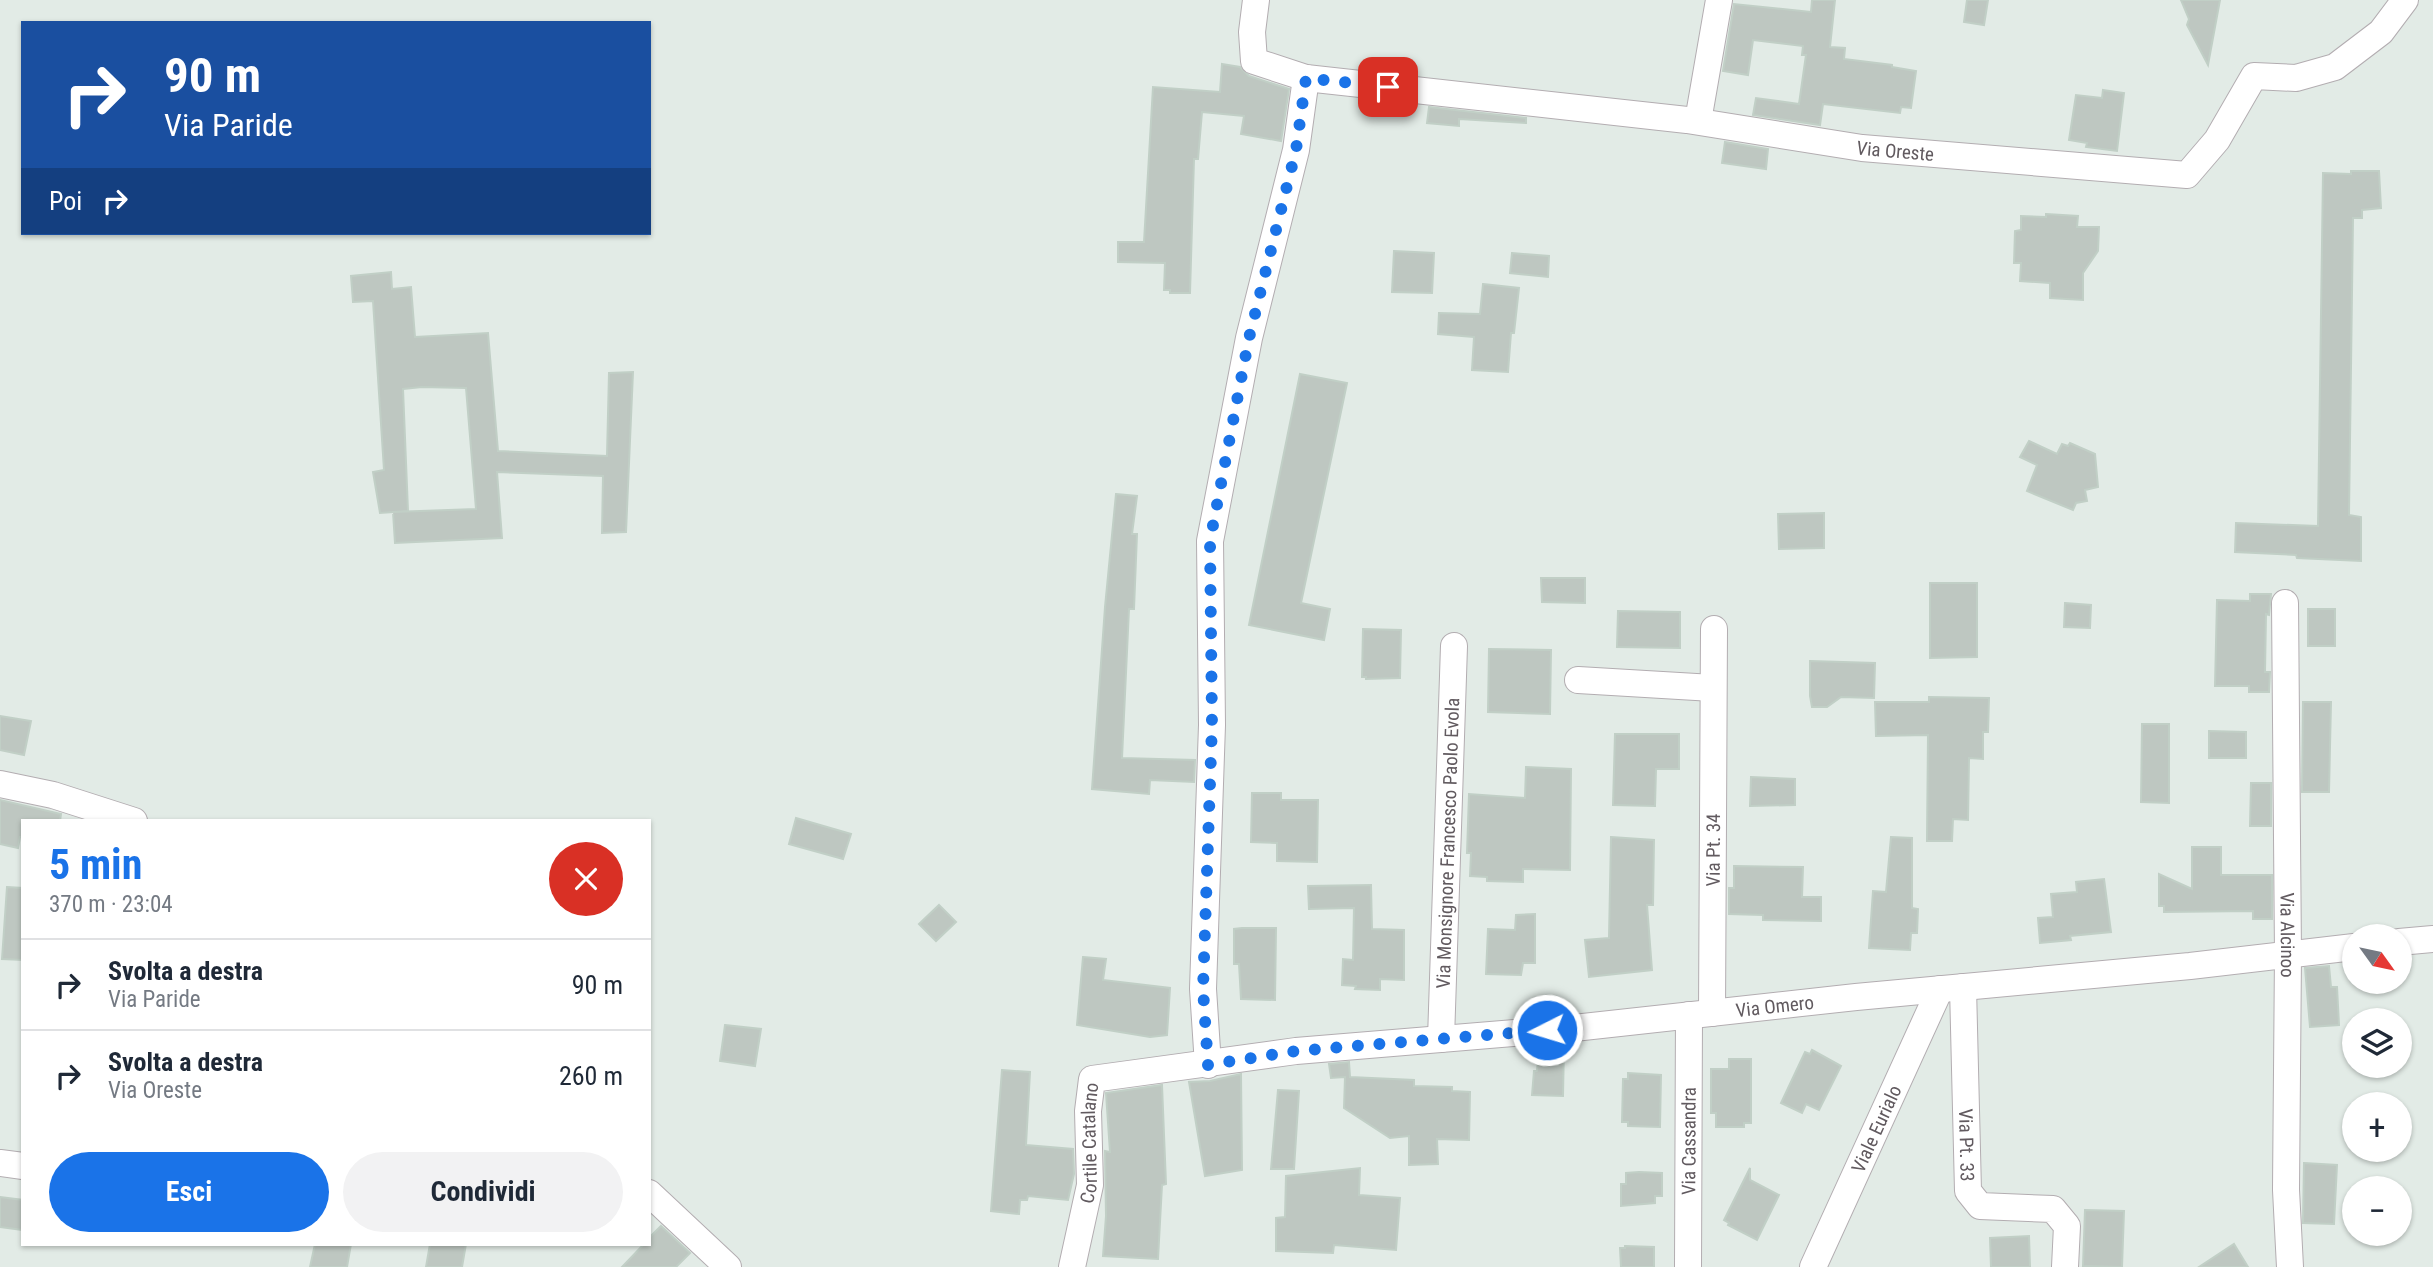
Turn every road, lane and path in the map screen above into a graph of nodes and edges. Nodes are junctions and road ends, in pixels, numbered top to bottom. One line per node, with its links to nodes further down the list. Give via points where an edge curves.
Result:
1 (1256, 0): 4 (street, Via Oreste, via 1254,61)
2 (1719, 0): 5 (street)
3 (2405, 0): 5 (street, Via Oreste, via 2381,33 2335,67 2296,78 2255,76 2217,141 2187,175 1862,148)
4 (1306, 78): 5 (street, Via Oreste); 20 (street, via 1296,150 1249,338 1210,541 1212,725)
5 (1698, 121)
6 (2286, 603): 16 (street, Via Alcinoo)
7 (1714, 629): 10 (street, Via Pt. 34)
8 (1454, 646): 19 (street, Via Monsignore Francesco Paolo Evola)
9 (1578, 680): 10 (street)
10 (1713, 688): 18 (street, Via Pt. 34)
11 (0, 784): 12 (street)
12 (128, 819)
13 (2433, 939): 14 (street)
14 (2412, 941)
15 (2342, 948): 16 (street, Via Omero)
16 (2288, 954): 17 (street, Via Omero); 29 (street, Via Alcinoo, via 2286,1190)
17 (1952, 988): 18 (street, Via Omero); 27 (street, Viale Eurialo); 28 (street, Via Pt. 33, via 1968,1191 1980,1206 2053,1209 2067,1226)
18 (1701, 1014): 19 (street, Via Omero); 26 (street, Via Cassandra)
19 (1441, 1039): 20 (street, Via Omero, via 1296,1051)
20 (1201, 1066): 25 (street, Cortile Catalano, via 1092,1079 1090,1185)
21 (0, 1163): 22 (street)
22 (21, 1166)
23 (651, 1195): 24 (street)
24 (728, 1267)
25 (1072, 1267)
26 (1688, 1267)
27 (1813, 1267)
28 (2065, 1267)
29 (2290, 1267)

